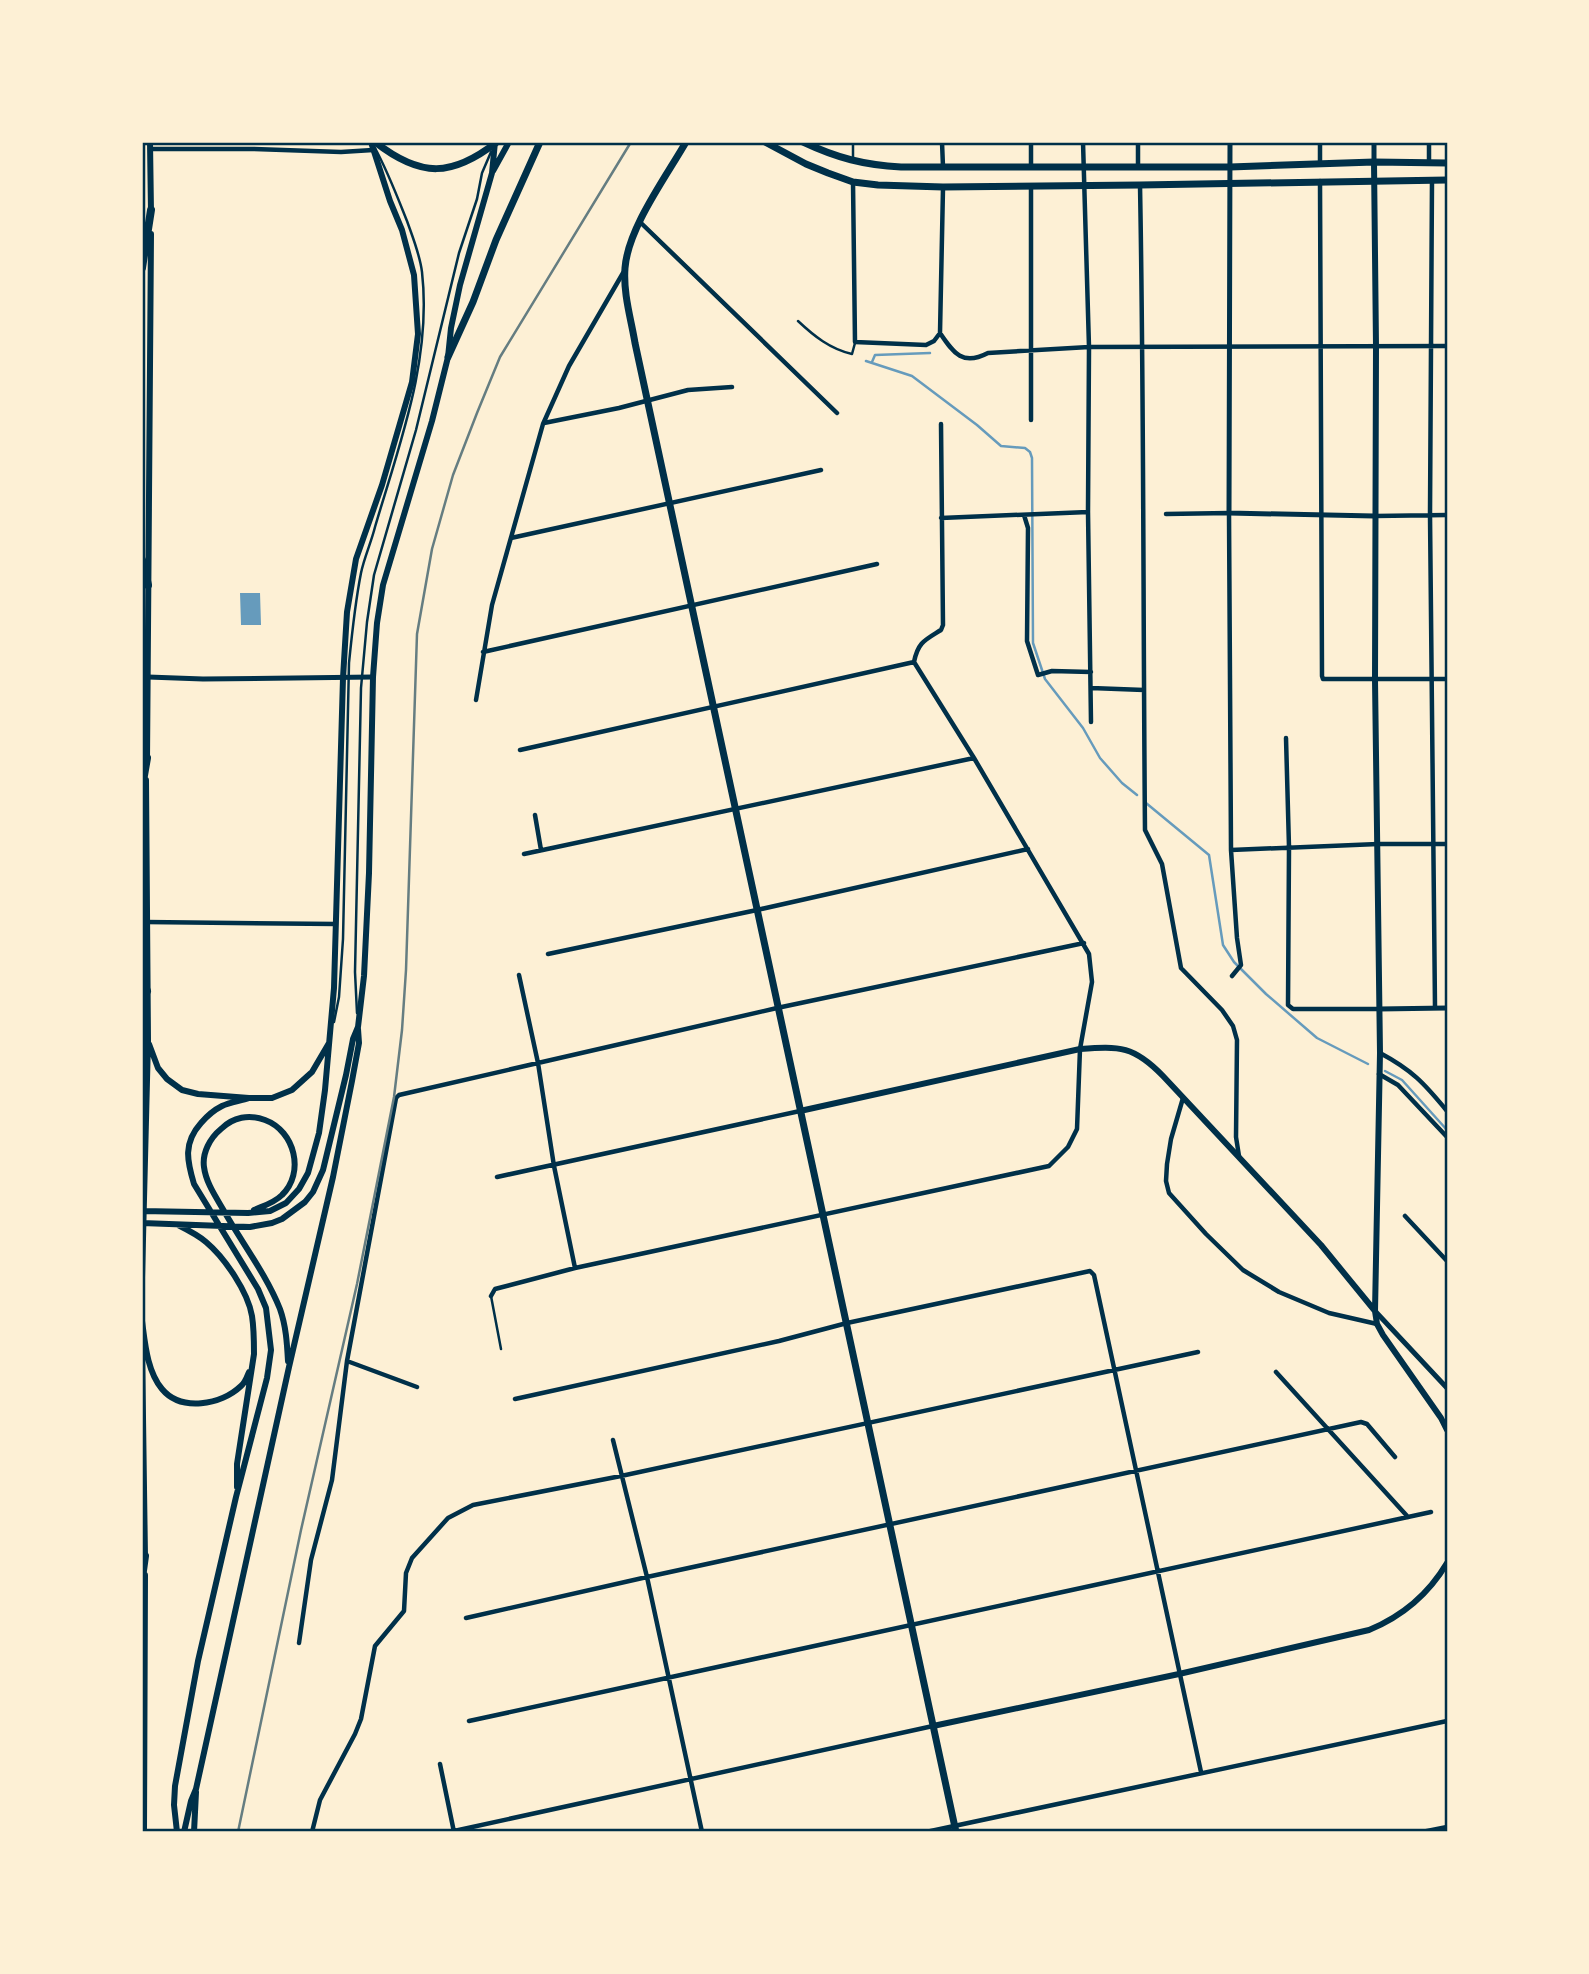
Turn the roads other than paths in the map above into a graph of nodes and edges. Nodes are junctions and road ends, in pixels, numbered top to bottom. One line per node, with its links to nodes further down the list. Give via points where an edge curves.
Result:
1 (496, 142): 16 (main road, via 468,162 438,170 410,163); 28 (main road); 81 (lane, via 459,253 416,430 374,575)
2 (509, 142): 28 (main road)
3 (540, 142): 54 (main road)
4 (686, 142): 40 (main road)
5 (765, 142): 33 (main road)
6 (803, 142): 18 (main road)
7 (853, 142): 18 (lane)
8 (942, 142): 26 (street)
9 (1031, 142): 23 (street)
10 (1083, 142): 24 (street)
11 (1138, 142): 25 (street)
12 (1230, 142): 27 (street)
13 (1320, 142): 22 (street)
14 (1374, 142): 19 (street)
15 (1429, 142): 20 (street)
16 (373, 144): 17 (street, via 341,152); 83 (main road, via 414,275 418,334 412,382 356,559 347,612)
17 (150, 146): 39 (main road)
18 (853, 161): 26 (main road)
19 (1374, 162): 20 (main road); 22 (main road); 29 (main road)
20 (1429, 163): 21 (main road)
21 (1447, 163)
22 (1320, 164): 27 (main road)
23 (1031, 166): 24 (main road); 26 (main road)
24 (1083, 166): 25 (main road); 36 (street)
25 (1138, 166): 27 (main road)
26 (943, 167)
27 (1230, 167): 34 (street)
28 (492, 173): 54 (main road, via 458,295)
29 (1375, 180): 30 (main road); 32 (main road); 46 (main road)
30 (1432, 180): 31 (main road); 47 (street)
31 (1447, 180)
32 (1320, 181): 34 (main road); 51 (street)
33 (853, 182): 38 (main road); 45 (street)
34 (1231, 183): 37 (main road); 52 (street)
35 (1031, 185): 36 (main road); 38 (main road); 53 (street)
36 (1084, 185): 37 (main road); 49 (street)
37 (1140, 186): 50 (street)
38 (943, 187): 44 (street)
39 (151, 210): 41 (highway); 75 (main road)
40 (639, 222): 42 (main road); 57 (street)
41 (142, 268)
42 (625, 270): 56 (main road); 59 (street, via 569,366)
43 (798, 321): 45 (lane, via 838,350 852,354)
44 (940, 333): 45 (street, via 926,345); 53 (street, via 964,359)
45 (855, 342)
46 (1376, 346): 47 (street); 51 (street); 69 (main road)
47 (1430, 346): 48 (street); 67 (street)
48 (1447, 346)
49 (1089, 347): 50 (street); 53 (street); 63 (street)
50 (1143, 347): 52 (street); 88 (street)
51 (1322, 347): 52 (street); 68 (street)
52 (1229, 348): 64 (street)
53 (1030, 351): 58 (street)
54 (448, 357): 82 (main road, via 383,585)
55 (732, 387): 56 (street, via 688,390)
56 (647, 400): 59 (street); 62 (main road)
57 (836, 413)
58 (1031, 420)
59 (543, 424): 72 (street)
60 (941, 424): 71 (street)
61 (821, 470): 62 (street)
62 (670, 503): 72 (street); 76 (main road)
63 (1088, 512): 66 (street); 79 (street)
64 (1229, 513): 65 (street); 68 (street); 105 (street)
65 (1166, 514)
66 (1025, 515): 71 (street); 79 (street, via 1027,641 1038,675)
67 (1430, 515): 69 (street); 70 (street); 84 (street)
68 (1322, 516): 69 (street); 86 (street, via 1322,678)
69 (1374, 516): 86 (main road)
70 (1447, 516)
71 (941, 518): 78 (street, via 943,625 920,645)
72 (510, 538): 77 (street)
73 (142, 560): 75 (highway)
74 (877, 564): 76 (street)
75 (148, 585): 80 (main road)
76 (691, 605): 77 (street); 90 (main road)
77 (483, 652): 89 (street)
78 (914, 662): 90 (street); 95 (street)
79 (1091, 672): 87 (street)
80 (148, 677): 83 (street); 94 (main road)
81 (362, 677): 82 (street); 83 (street); 120 (lane, via 355,972)
82 (373, 677): 120 (main road, via 367,925)
83 (346, 678): 109 (main road); 122 (lane, via 343,939)
84 (1432, 679): 85 (street); 86 (street); 99 (street)
85 (1447, 679)
86 (1375, 680): 100 (main road)
87 (1091, 688): 88 (street); 91 (street)
88 (1144, 690): 132 (street, via 1145,830 1162,864 1181,967 1233,1026)
89 (476, 699)
90 (713, 707): 93 (street); 97 (main road)
91 (1091, 722)
92 (1286, 738): 102 (street)
93 (520, 750)
94 (147, 758): 96 (highway); 108 (main road)
95 (974, 758): 97 (street); 103 (street)
96 (142, 787)
97 (735, 808): 104 (street); 107 (main road)
98 (535, 815): 104 (street)
99 (1432, 843): 100 (street); 101 (street); 116 (street)
100 (1378, 844): 102 (street); 119 (main road)
101 (1447, 844)
102 (1289, 847): 105 (street); 119 (street, via 1288,1005)
103 (1028, 849): 107 (street); 110 (street)
104 (541, 850): 106 (street)
105 (1231, 850): 113 (street, via 1241,965)
106 (524, 854)
107 (757, 910): 111 (street); 117 (main road)
108 (146, 922): 109 (street); 115 (main road)
109 (337, 924): 122 (main road)
110 (1084, 943): 117 (street); 123 (street, via 1092,982)
111 (548, 954)
112 (519, 975): 125 (street)
113 (1232, 976)
114 (142, 978): 115 (highway)
115 (147, 991): 121 (main road)
116 (1435, 1007): 118 (street); 119 (street)
117 (777, 1008): 125 (street); 129 (main road)
118 (1447, 1008)
119 (1380, 1009): 124 (main road)
120 (358, 1027): 140 (main road, via 323,1170 313,1192 296,1210 272,1223 250,1227); 153 (main road, via 359,1043 333,1177)
121 (148, 1041): 128 (main road, via 158,1068 182,1090); 143 (main road)
122 (330, 1042): 128 (main road, via 312,1072 292,1090 272,1098); 136 (main road, via 319,1133 308,1173 286,1203 270,1211)
123 (1080, 1049): 127 (main road, via 1115,1047 1140,1055); 129 (main road); 137 (street, via 1077,1129 1068,1147 1049,1166)
124 (1380, 1053): 126 (main road); 130 (street, via 1408,1069)
125 (538, 1063): 133 (street); 152 (street, via 397,1098)
126 (1378, 1074): 131 (street, via 1398,1085); 145 (main road)
127 (1183, 1097): 132 (main road); 148 (street, via 1167,1164 1170,1193 1242,1270 1329,1313)
128 (249, 1098): 167 (main road, via 208,1115 192,1134 187,1149 194,1184 258,1289 270,1334 267,1378)
129 (800, 1111): 133 (street); 137 (main road)
130 (1447, 1111)
131 (1447, 1137)
132 (1240, 1156): 145 (main road)
133 (554, 1166): 134 (street); 142 (street)
134 (497, 1177)
135 (142, 1211): 136 (main road)
136 (248, 1213): 153 (main road, via 283,1194 295,1170 292,1148 281,1129 251,1117 231,1121 216,1134 205,1152 204,1169 279,1308)
137 (822, 1215): 142 (street); 147 (main road)
138 (1405, 1216): 141 (street)
139 (142, 1223): 140 (main road)
140 (173, 1223): 154 (main road, via 208,1243 243,1293 252,1314)
141 (1447, 1261)
142 (575, 1268): 144 (street, via 495,1289)
143 (142, 1278)
144 (491, 1296): 150 (lane)
145 (1375, 1311): 148 (main road); 158 (street)
146 (142, 1321): 154 (main road, via 153,1373 170,1396 190,1404 215,1401 243,1385)
147 (847, 1323): 155 (street, via 1090,1271); 159 (street); 160 (main road)
148 (1377, 1324): 162 (main road)
149 (142, 1347): 171 (main road)
150 (501, 1349)
151 (1198, 1352): 155 (street)
152 (347, 1361): 157 (street); 178 (street, via 332,1480 311,1560)
153 (289, 1367): 187 (main road)
154 (252, 1368): 167 (main road)
155 (1114, 1369): 160 (street); 165 (street)
156 (1276, 1372): 161 (street)
157 (417, 1387)
158 (1447, 1388)
159 (514, 1399)
160 (868, 1423): 166 (street); 170 (main road)
161 (1327, 1429): 164 (street, via 1364,1422); 165 (street); 169 (street)
162 (1447, 1430)
163 (613, 1440): 166 (street)
164 (1395, 1457)
165 (1136, 1472): 170 (street); 173 (street)
166 (621, 1476): 174 (street); 194 (street, via 462,1509 412,1558 406,1573 404,1611 375,1646 361,1718 320,1800)
167 (236, 1497): 191 (main road, via 175,1786)
168 (1431, 1512): 169 (street)
169 (1408, 1517): 173 (street)
170 (890, 1525): 174 (street); 177 (main road)
171 (145, 1556): 175 (highway); 190 (main road)
172 (1447, 1563): 179 (main road, via 1412,1606 1369,1630)
173 (1158, 1572): 177 (street); 179 (street)
174 (647, 1577): 176 (street); 180 (street)
175 (142, 1578)
176 (466, 1618)
177 (911, 1625): 180 (street); 183 (main road)
178 (299, 1643)
179 (1179, 1674): 183 (main road); 185 (street)
180 (669, 1678): 181 (street); 186 (street)
181 (469, 1721)
182 (1447, 1721): 185 (street)
183 (933, 1726): 186 (street); 189 (main road)
184 (440, 1764): 195 (street)
185 (1200, 1772): 189 (street)
186 (691, 1778): 195 (street); 196 (street)
187 (196, 1789): 192 (main road); 193 (main road)
188 (1447, 1827): 198 (street)
189 (955, 1829): 197 (street)
190 (144, 1832)
191 (177, 1832)
192 (184, 1832)
193 (194, 1832)
194 (312, 1832)
195 (454, 1832)
196 (702, 1832)
197 (926, 1832)
198 (1422, 1832)

